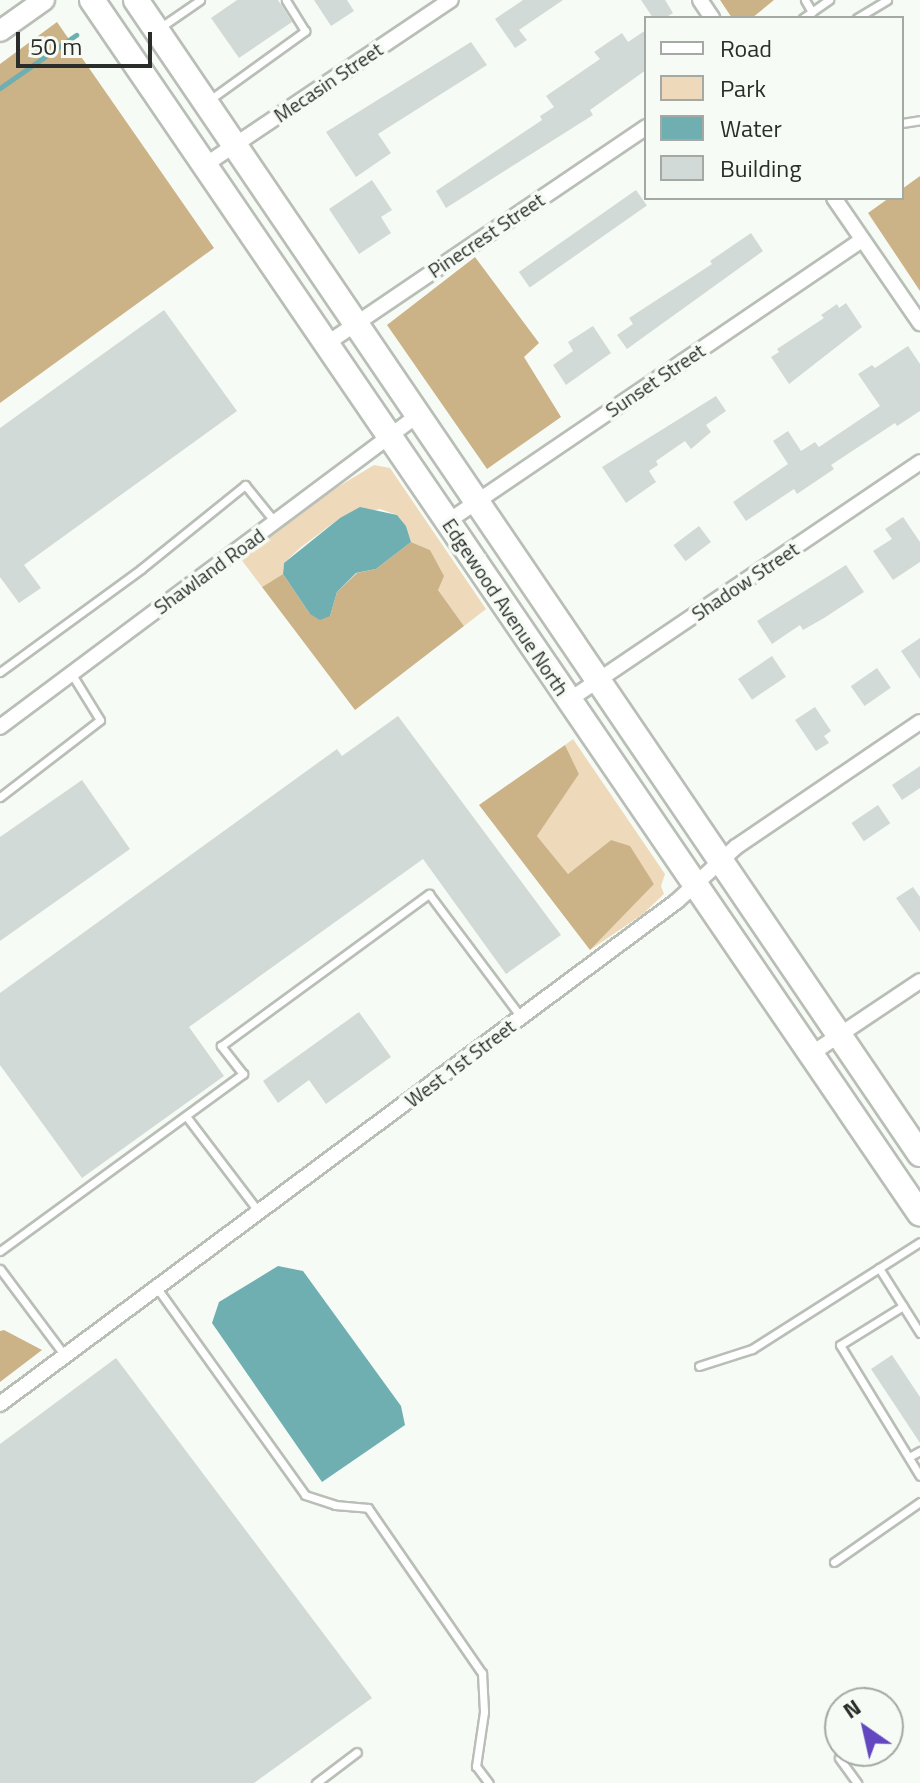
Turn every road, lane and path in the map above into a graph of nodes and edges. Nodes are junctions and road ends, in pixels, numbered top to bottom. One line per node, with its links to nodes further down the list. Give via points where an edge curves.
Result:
1 (44, 0): 14 (street)
2 (92, 0): 18 (main road, Edgewood Avenue North)
3 (136, 0): 13 (main road, Edgewood Avenue North)
4 (200, 0): 13 (lane)
5 (286, 0): 15 (lane, via 305,31)
6 (451, 0): 17 (street, Mecasin Street)
7 (805, 0): 10 (lane)
8 (829, 0): 10 (lane)
9 (887, 0): 12 (lane)
10 (812, 12): 11 (lane)
11 (806, 16)
12 (860, 16)
13 (157, 30): 15 (main road, Edgewood Avenue North)
14 (0, 31)
15 (206, 102): 17 (main road, Edgewood Avenue North)
16 (644, 128): 21 (street, Pinecrest Street)
17 (235, 145): 18 (street, Mecasin Street); 21 (main road, Edgewood Avenue North)
18 (205, 165): 23 (main road, Edgewood Avenue North)
19 (835, 200): 20 (street)
20 (862, 240): 22 (street); 27 (street, Sunset Street)
21 (355, 323): 23 (street, Pinecrest Street); 24 (main road, Edgewood Avenue North)
22 (920, 323)
23 (326, 344): 25 (main road, Edgewood Avenue North)
24 (418, 415): 25 (street, Shawland Road); 27 (main road, Edgewood Avenue North)
25 (390, 437): 28 (street, Shawland Road); 29 (main road, Edgewood Avenue North)
26 (920, 462): 32 (street, Shadow Street)
27 (476, 501): 29 (street, Sunset Street); 32 (main road, Edgewood Avenue North)
28 (275, 522): 30 (lane, via 245,485); 31 (street, Shawland Road)
29 (447, 522): 33 (main road, Edgewood Avenue North)
30 (0, 672)
31 (71, 672): 35 (street, Shawland Road); 36 (lane, via 100,720)
32 (599, 681): 33 (street, Shadow Street); 37 (main road, Edgewood Avenue North)
33 (569, 700): 38 (main road, Edgewood Avenue North)
34 (920, 722): 37 (street, West 1st Street, via 736,847)
35 (0, 727)
36 (0, 797)
37 (722, 862): 38 (street, West 1st Street); 41 (main road, Edgewood Avenue North)
38 (696, 885): 40 (street, West 1st Street); 42 (main road, Edgewood Avenue North)
39 (920, 981): 41 (street)
40 (521, 1017): 43 (lane, via 429,894 221,1046 243,1074); 45 (street, West 1st Street)
41 (840, 1036): 42 (street); 44 (main road, Edgewood Avenue North)
42 (811, 1054): 46 (main road, Edgewood Avenue North)
43 (186, 1116): 45 (lane); 48 (lane)
44 (920, 1154)
45 (259, 1212): 51 (street, West 1st Street)
46 (920, 1214)
47 (920, 1242): 49 (lane)
48 (0, 1251)
49 (879, 1268): 52 (lane); 55 (lane, via 752,1349)
50 (0, 1269): 54 (lane)
51 (157, 1288): 54 (street, West 1st Street); 64 (lane, via 305,1495 368,1508 482,1673 484,1712 476,1766)
52 (903, 1306): 53 (lane); 58 (lane, via 840,1345)
53 (920, 1333)
54 (65, 1356): 56 (street, West 1st Street)
55 (699, 1366)
56 (0, 1404)
57 (920, 1451): 58 (lane)
58 (909, 1457): 59 (lane)
59 (920, 1476)
60 (920, 1502): 61 (lane)
61 (834, 1562)
62 (357, 1752): 63 (lane)
63 (318, 1782)
64 (489, 1783)

